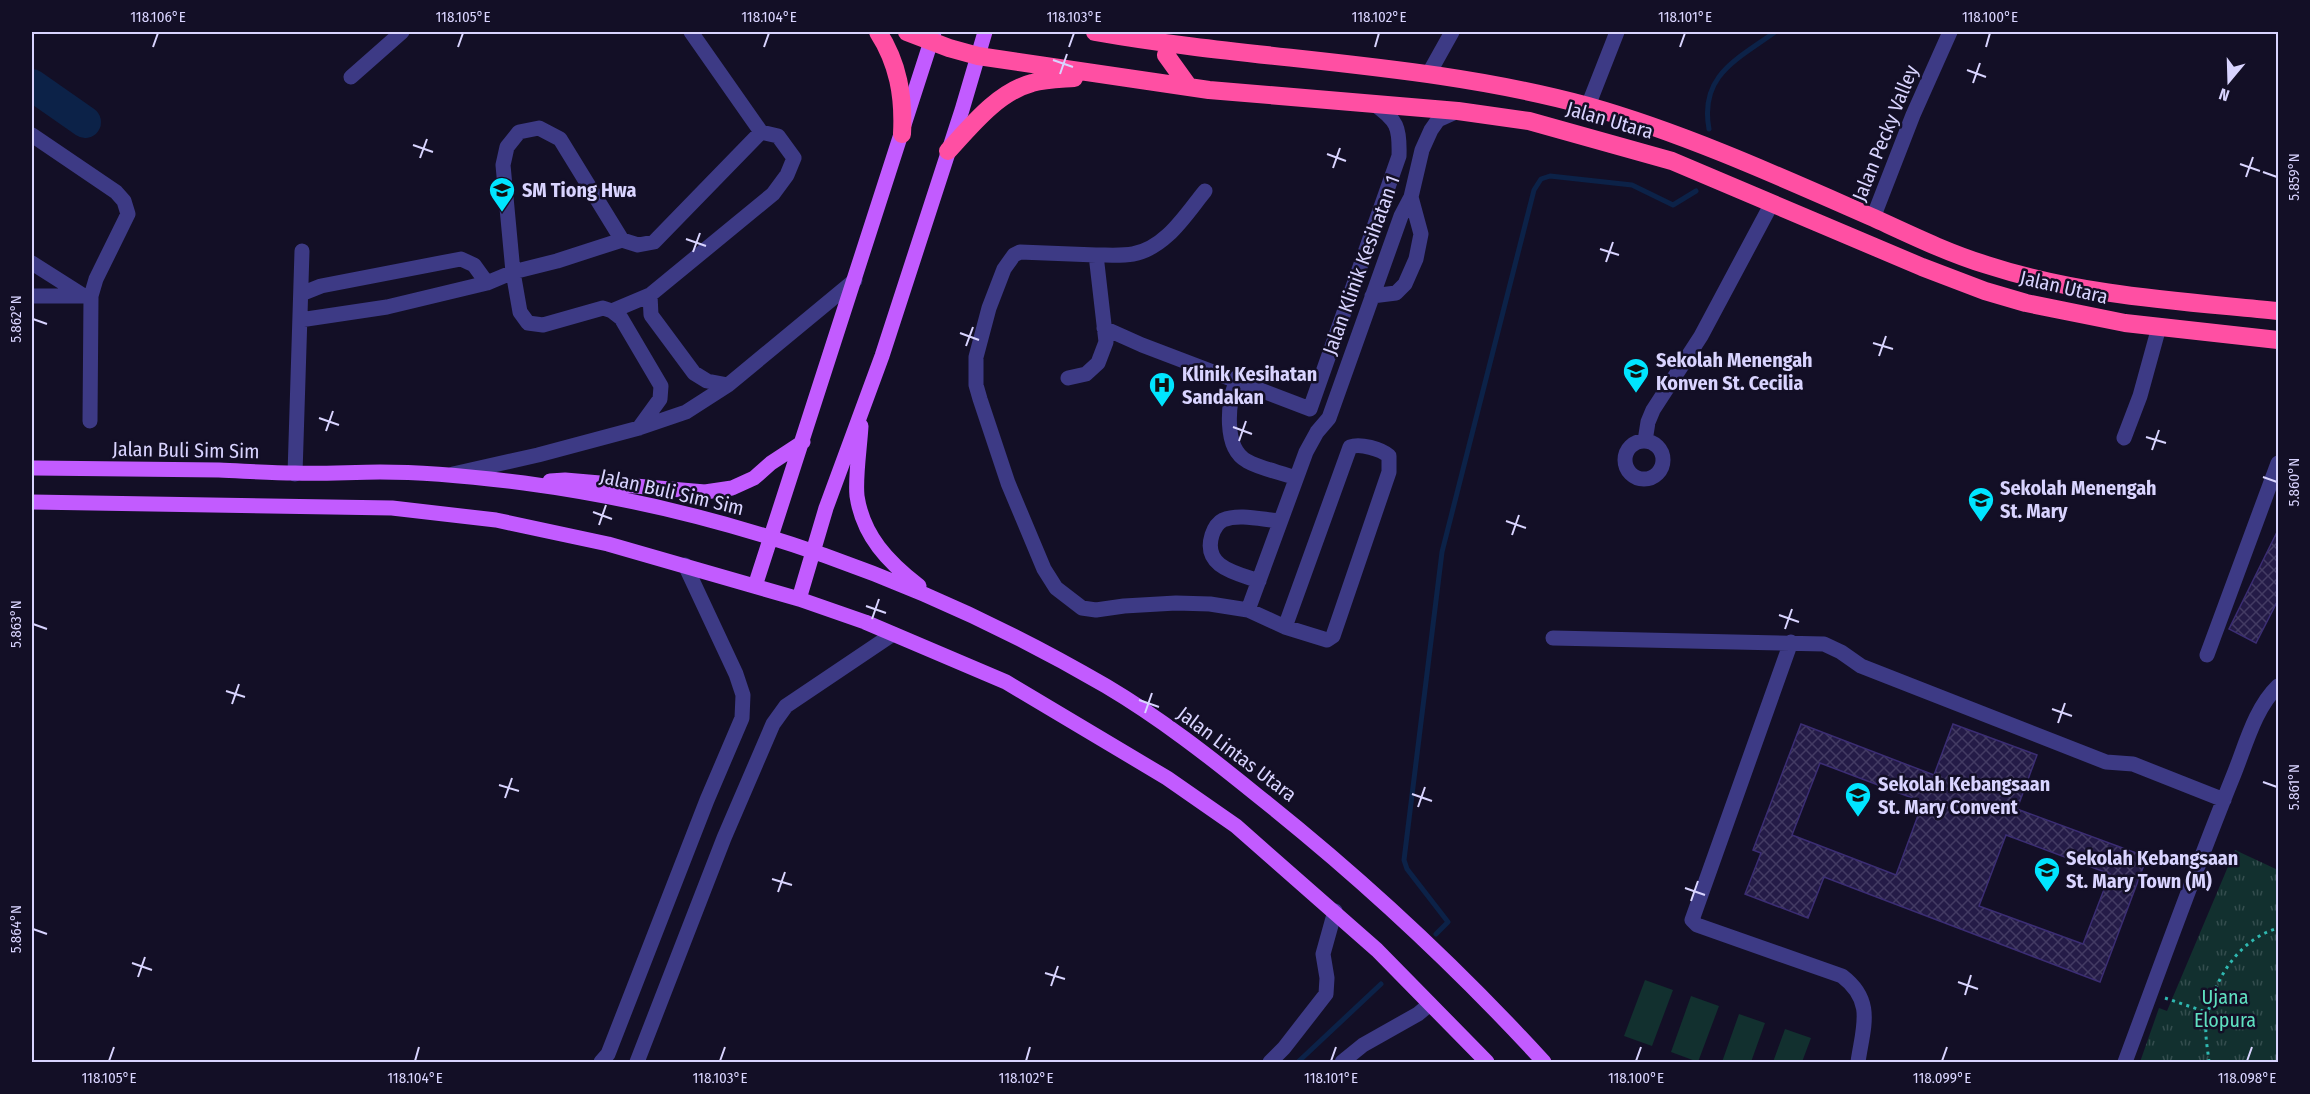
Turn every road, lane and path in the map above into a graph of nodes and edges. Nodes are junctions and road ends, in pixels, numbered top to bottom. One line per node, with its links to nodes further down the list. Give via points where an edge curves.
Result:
1 (402, 32): 15 (street)
2 (691, 32): 20 (street)
3 (878, 32): 21 (highway, via 899,79)
4 (907, 32): 10 (highway, Jalan Utara)
5 (985, 32): 12 (main road)
6 (1095, 32): 11 (highway, Jalan Utara)
7 (1452, 32): 14 (street)
8 (1617, 32): 18 (street)
9 (1950, 32): 27 (street, Jalan Pecky Valley)
10 (933, 37): 12 (highway, Jalan Utara); 21 (main road)
11 (1169, 44): 14 (highway, Jalan Utara); 16 (highway, via 1166,55)
12 (978, 56): 13 (highway, Jalan Utara); 23 (main road)
13 (1106, 75): 16 (highway, Jalan Utara); 23 (highway, via 1031,83 1016,89 972,125)
14 (1428, 75): 18 (highway, Jalan Utara)
15 (351, 77)
16 (1189, 87): 17 (highway, Jalan Utara)
17 (1374, 104): 19 (highway, Jalan Utara); 47 (street, via 1391,116 1399,131 1399,156 1310,409)
18 (1588, 106): 27 (highway, Jalan Utara, via 1688,140)
19 (1458, 111): 25 (street, Jalan Klinik Kesihatan 1, via 1438,120 1431,130); 26 (highway, Jalan Utara, via 1529,121 1672,161)
20 (761, 132): 28 (street, via 654,242 638,245); 36 (street, via 778,136 794,158 787,175 773,194)
21 (902, 134): 33 (main road)
22 (32, 135): 38 (street, via 124,201 128,213)
23 (948, 151): 49 (main road)
24 (1205, 191): 30 (street, via 1158,243 1132,255)
25 (1411, 196): 39 (street, Jalan Klinik Kesihatan 1); 39 (street, via 1420,234 1416,259 1405,284 1396,293)
26 (1772, 203): 43 (highway, Jalan Utara, via 1985,291 2060,311); 53 (street, via 1701,336 1653,410)
27 (1873, 218): 41 (highway, Jalan Utara, via 1987,266 2039,279 2111,294)
28 (622, 240): 32 (street); 32 (street, via 560,138 539,128 519,132 507,147 503,165)
29 (302, 251): 35 (street)
30 (1096, 255): 44 (street); 70 (street, via 1014,255 988,308 976,357 980,399 1008,483 1044,569 1056,588 1082,608 1176,603)
31 (32, 263): 38 (street)
32 (513, 273): 34 (street); 40 (street, via 520,312 528,322 543,325 603,308)
33 (855, 280): 48 (street); 54 (main road)
34 (487, 283): 35 (street, via 474,265 461,259 321,286); 42 (street, via 387,307)
35 (301, 294): 42 (street)
36 (650, 295): 40 (street); 48 (street, via 651,315 694,373 707,381)
37 (32, 296): 38 (street)
38 (88, 296): 50 (street)
39 (1372, 296): 59 (street, Jalan Klinik Kesihatan 1, via 1329,418 1317,432)
40 (612, 311): 51 (street, via 621,318 661,386 660,399)
41 (2278, 311)
42 (300, 320): 57 (street)
43 (2159, 327): 45 (highway, Jalan Utara); 52 (street)
44 (1104, 328): 46 (street, via 1106,342 1098,363 1086,374); 47 (street)
45 (2278, 340)
46 (1068, 378)
47 (1236, 382): 59 (street, via 1230,397 1228,424 1237,453 1246,461)
48 (728, 385): 51 (street, via 686,412)
49 (862, 411): 64 (main road); 69 (main road, via 857,495 866,529 896,568)
50 (90, 421)
51 (639, 428): 58 (street)
52 (2124, 438)
53 (1645, 441)
54 (803, 442): 60 (main road, via 754,478 732,488 705,492 566,480); 63 (main road)
55 (2278, 462): 75 (street)
56 (32, 468): 57 (main road, Jalan Buli Sim Sim)
57 (295, 474): 58 (main road, Jalan Buli Sim Sim)
58 (447, 475): 60 (main road, Jalan Buli Sim Sim)
59 (1296, 478): 62 (street, Jalan Klinik Kesihatan 1)
60 (526, 484): 63 (main road, Jalan Buli Sim Sim, via 671,510)
61 (32, 502): 65 (main road, via 392,508 495,520)
62 (1280, 521): 66 (street, Jalan Klinik Kesihatan 1); 66 (street, via 1223,520 1210,541 1211,553 1223,569)
63 (772, 538): 64 (main road, Jalan Buli Sim Sim); 67 (main road)
64 (812, 552): 68 (main road); 69 (main road, Jalan Lintas Utara)
65 (685, 565): 67 (main road); 83 (street, via 736,674 743,695 742,718 608,1054)
66 (1259, 581): 70 (street, Jalan Klinik Kesihatan 1)
67 (755, 586): 68 (main road)
68 (799, 599): 72 (main road)
69 (954, 606): 88 (main road, Jalan Lintas Utara, via 1110,688 1188,741 1325,849 1442,956)
70 (1248, 610): 71 (street)
71 (1286, 627): 71 (street, via 1320,639 1333,636 1389,472 1387,454 1354,445 1347,453)
72 (893, 634): 78 (main road, via 1006,682 1167,778 1236,826); 84 (street, via 786,706 773,724)
73 (1553, 638): 74 (street)
74 (1791, 642): 77 (street, via 1832,646 1861,666 2106,762 2133,764); 89 (street, via 1692,920 1842,976 1864,1002)
75 (2207, 655)
76 (2278, 686): 77 (street, via 2261,709)
77 (2224, 800): 80 (street)
78 (1335, 911): 81 (main road); 85 (street, via 1323,954 1326,994)
79 (2278, 928): 82 (path, via 2266,931 2235,955 2216,987)
80 (2151, 993): 82 (path); 90 (street)
81 (1430, 1004): 86 (street); 87 (main road)
82 (2209, 1013): 91 (path)
83 (601, 1062)
84 (637, 1062)
85 (1270, 1062)
86 (1342, 1062)
87 (1487, 1062)
88 (1544, 1062)
89 (1858, 1062)
90 (2125, 1062)
91 (2209, 1062)

